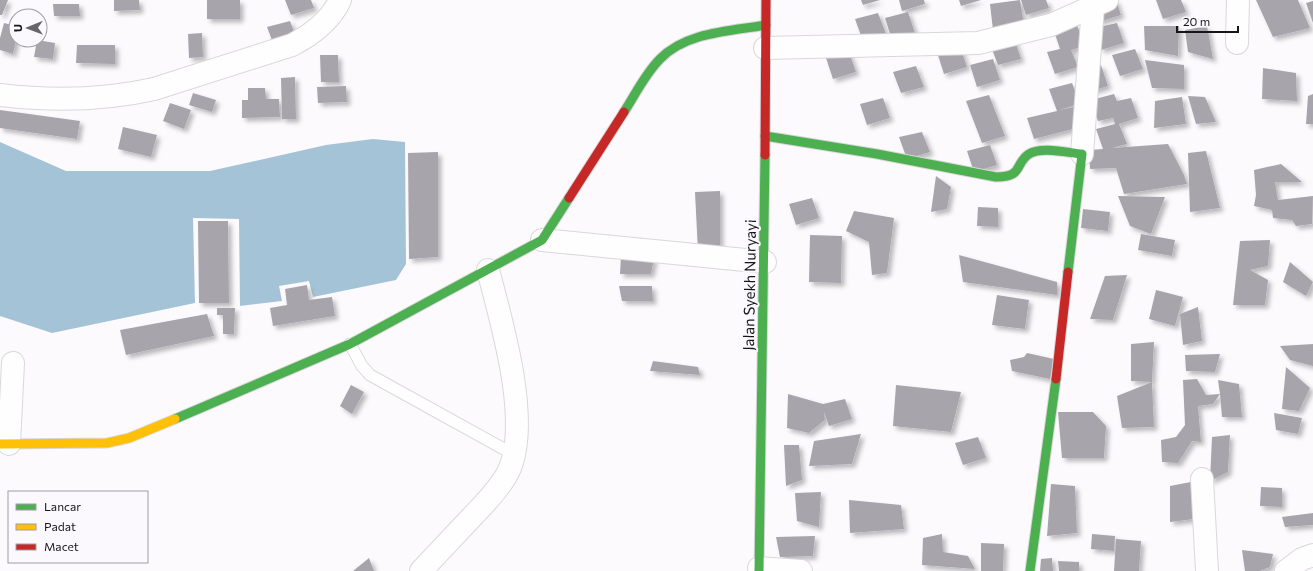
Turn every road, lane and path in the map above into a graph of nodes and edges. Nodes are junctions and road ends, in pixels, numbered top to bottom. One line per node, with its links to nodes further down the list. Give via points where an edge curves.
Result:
1 (340, 0): 8 (street, via 326,19 307,37 292,46 154,89 132,94 59,98 30,99)
2 (766, 0): 5 (street, Jalan Syekh Nuryayi)
3 (1238, 0): 6 (street)
4 (1100, 3): 7 (street, via 1051,25 978,43); 10 (street)
5 (766, 25): 7 (street, Jalan Syekh Nuryayi); 11 (street, via 705,37 667,53 652,68)
6 (1237, 43)
7 (766, 48): 9 (street, Jalan Syekh Nuryayi)
8 (0, 95)
9 (765, 136): 10 (street, via 877,154 996,178 1015,173 1029,154 1040,150); 12 (street, Jalan Syekh Nuryayi)
10 (1082, 154): 23 (street)
11 (542, 240): 12 (street); 13 (street)
12 (765, 262): 20 (street, Jalan Syekh Nuryayi)
13 (488, 270): 14 (street); 17 (street, via 512,370 516,434)
14 (350, 344): 16 (street, via 129,438 107,443); 17 (lane, via 370,375)
15 (13, 363): 16 (street)
16 (4, 444)
17 (513, 454): 21 (street, via 507,474 497,491)
18 (1202, 479): 24 (street)
19 (1313, 555): 25 (street, via 1302,559)
20 (759, 569): 22 (street)
21 (421, 571)
22 (802, 571)
23 (1030, 571)
24 (1206, 571)
25 (1286, 571)

